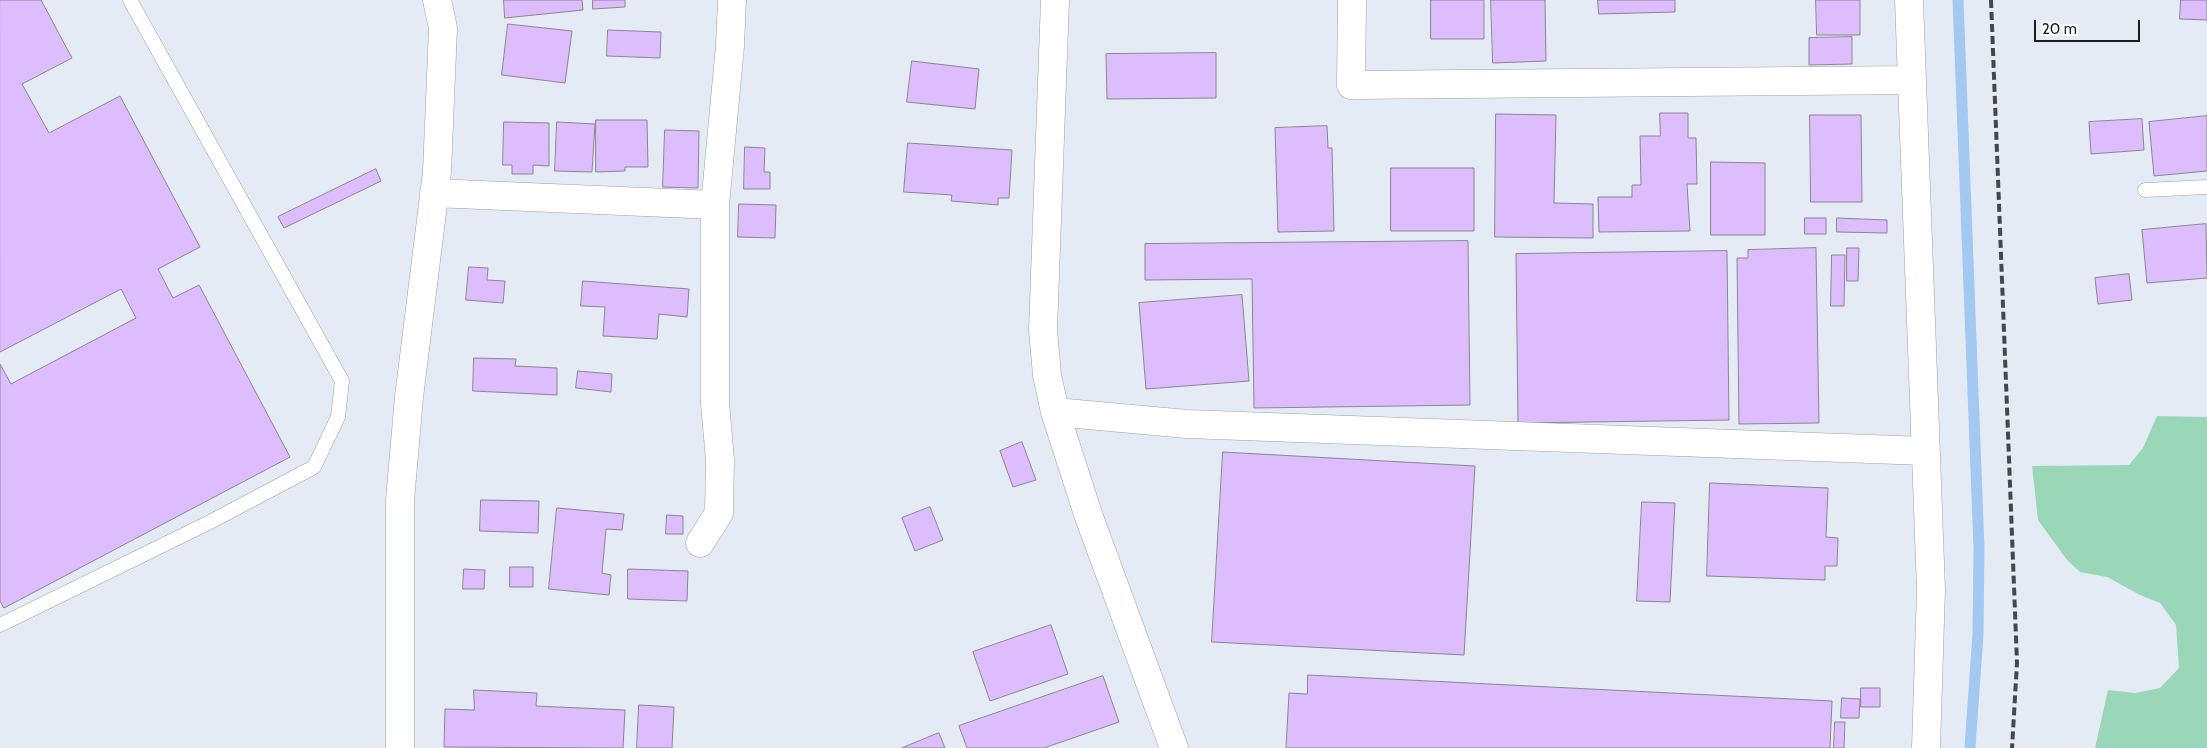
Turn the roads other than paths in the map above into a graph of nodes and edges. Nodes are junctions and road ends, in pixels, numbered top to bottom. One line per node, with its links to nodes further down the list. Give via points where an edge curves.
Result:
1 (130, 0): 15 (lane, via 342,381 338,417 314,467)
2 (437, 0): 10 (street, via 443,28)
3 (732, 0): 11 (street)
4 (1055, 0): 12 (street, via 1043,330 1047,375)
5 (1352, 0): 7 (street, via 1351,85)
6 (1909, 0): 7 (street)
7 (1912, 80): 13 (street)
8 (2207, 187): 9 (lane)
9 (2145, 190)
10 (434, 193): 11 (street); 16 (street, via 400,500)
11 (716, 205): 14 (street, via 714,403 720,460 719,513)
12 (1055, 412): 13 (street, via 1186,424); 17 (street, via 1089,517)
13 (1925, 451): 18 (street, via 1931,589)
14 (700, 543)
15 (0, 625)
16 (400, 748)
17 (1174, 748)
18 (1926, 748)

